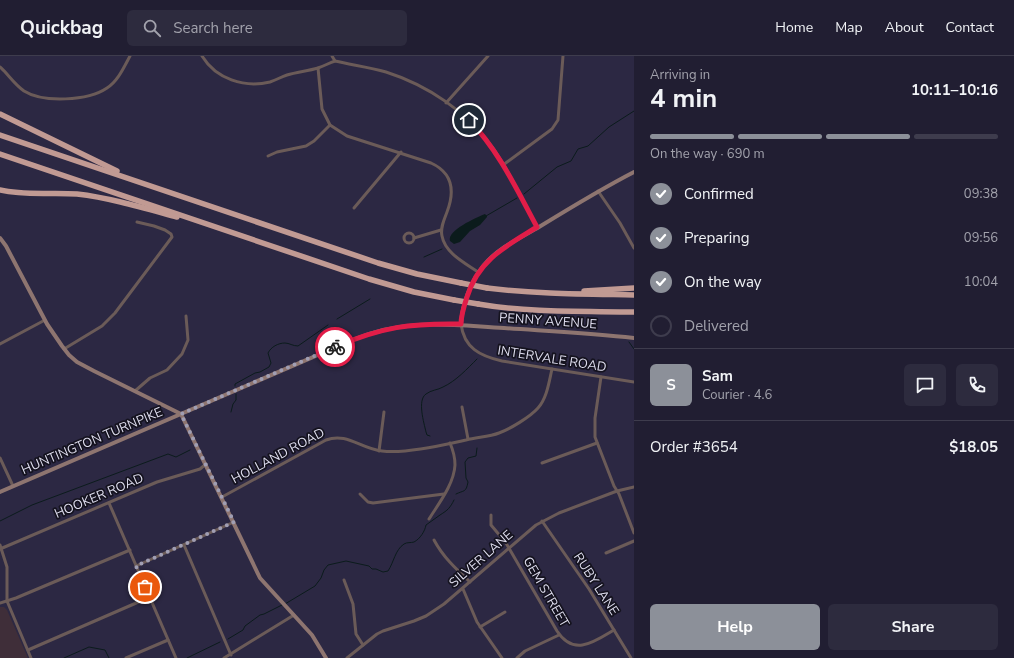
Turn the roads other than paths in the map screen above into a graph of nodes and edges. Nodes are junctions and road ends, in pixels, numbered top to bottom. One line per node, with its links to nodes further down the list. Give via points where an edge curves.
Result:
1 (130, 56): 7 (street, via 117,78 106,88 74,98 52,98 24,91)
2 (202, 56): 8 (street, via 217,73 240,83 269,82)
3 (332, 56): 6 (street)
4 (488, 56): 9 (street)
5 (562, 56): 16 (street, via 558,120 552,129)
6 (335, 61): 8 (street); 9 (street, via 395,76 424,88)
7 (0, 67)
8 (318, 68): 11 (street, via 322,109)
9 (446, 103): 16 (street, via 469,120 492,147)
10 (0, 114): 20 (highway, via 117,171)
11 (330, 125): 13 (street, via 347,136); 15 (street, via 306,146)
12 (0, 135): 20 (highway)
13 (400, 152): 21 (street); 24 (street, via 436,165 450,181 450,205)
14 (0, 154): 25 (highway)
15 (268, 156)
16 (503, 165): 23 (street)
17 (634, 172): 19 (main road)
18 (0, 190): 25 (highway, via 96,197)
19 (598, 191): 23 (main road); 28 (street)
20 (190, 200): 31 (highway, bridge, via 417,274 487,288)
21 (354, 208)
22 (136, 222): 39 (street, via 165,230 172,234 172,237 116,313 102,326)
23 (537, 227): 29 (main road, via 496,254)
24 (441, 230): 27 (street); 29 (street, via 443,241 453,255)
25 (238, 235): 33 (highway, bridge, via 369,279 454,300 513,309)
26 (0, 238): 35 (main road)
27 (414, 238)
28 (634, 248)
29 (478, 272): 36 (main road, via 468,293)
30 (634, 288): 31 (highway)
31 (547, 293): 32 (highway)
32 (634, 295)
33 (634, 314)
34 (186, 316): 43 (street, via 188,340 182,354 167,370 150,378)
35 (45, 320): 38 (street); 39 (main road)
36 (461, 324): 37 (main road, PENNY AVENUE); 40 (street, INTERVALE ROAD, via 466,341 487,358); 46 (main road, HUNTINGTON TURNPIKE, via 430,323 372,332)
37 (634, 338)
38 (0, 344)
39 (64, 349): 43 (main road, via 84,366)
40 (552, 369): 41 (street, INTERVALE ROAD); 47 (street, HOLLAND ROAD, via 543,401 533,413 501,433)
41 (601, 377): 42 (street, INTERVALE ROAD); 49 (street, via 595,418 594,437)
42 (634, 382)
43 (134, 391): 46 (main road)
44 (462, 407): 47 (street)
45 (384, 412): 50 (street)
46 (181, 414): 53 (main road); 54 (main road, HUNTINGTON TURNPIKE)
47 (468, 439): 48 (street, HOLLAND ROAD)
48 (450, 443): 50 (street, HOLLAND ROAD); 59 (street, via 455,464 451,481)
49 (597, 443): 52 (street); 56 (street)
50 (379, 451): 60 (street, HOLLAND ROAD, via 343,438 332,438)
51 (0, 458): 54 (street)
52 (542, 463)
53 (206, 464): 60 (main road); 61 (street, HOOKER ROAD, via 200,469 157,482)
54 (13, 486): 57 (main road, HUNTINGTON TURNPIKE)
55 (634, 487): 56 (street, SILVER LANE)
56 (617, 490): 64 (street, SILVER LANE); 66 (street)
57 (0, 492)
58 (360, 494): 59 (street, via 368,502 373,503)
59 (444, 494): 63 (street)
60 (222, 497): 65 (main road)
61 (109, 503): 70 (street, HOOKER ROAD); 72 (street)
62 (491, 515): 71 (street, GEM STREET, via 491,525)
63 (429, 519)
64 (542, 521): 71 (street, SILVER LANE); 84 (street, RUBY LANE)
65 (234, 522): 69 (street); 82 (main road, via 260,578)
66 (634, 533)
67 (434, 540): 76 (street, via 443,555)
68 (634, 541): 73 (street)
69 (184, 546): 74 (street); 89 (street)
70 (0, 547): 79 (street, via 7,568)
71 (509, 548): 76 (street, SILVER LANE); 85 (street, GEM STREET)
72 (130, 550): 74 (street); 79 (street)
73 (606, 553)
74 (136, 566): 78 (street)
75 (344, 580): 87 (street, via 353,604 356,634)
76 (470, 582): 77 (street, SILVER LANE)
77 (462, 589): 83 (street); 87 (street, SILVER LANE, via 426,616 383,631)
78 (150, 597): 86 (street); 88 (street)
79 (7, 601): 80 (street); 88 (street)
80 (0, 603)
81 (505, 612): 83 (street)
82 (294, 615): 89 (street); 94 (main road, via 312,635)
83 (480, 627): 96 (street)
84 (614, 630): 85 (street, GEM STREET, via 585,645 573,644); 98 (street, RUBY LANE)
85 (559, 636): 97 (street, via 525,651)
86 (168, 640): 91 (street); 92 (street)
87 (362, 645): 95 (street, SILVER LANE)
88 (28, 650): 90 (street)
89 (231, 655): 93 (street)
90 (31, 658)
91 (126, 658)
92 (176, 658)
93 (224, 658)
94 (326, 658)
95 (347, 658)
96 (502, 658)
97 (517, 658)
98 (631, 658)

